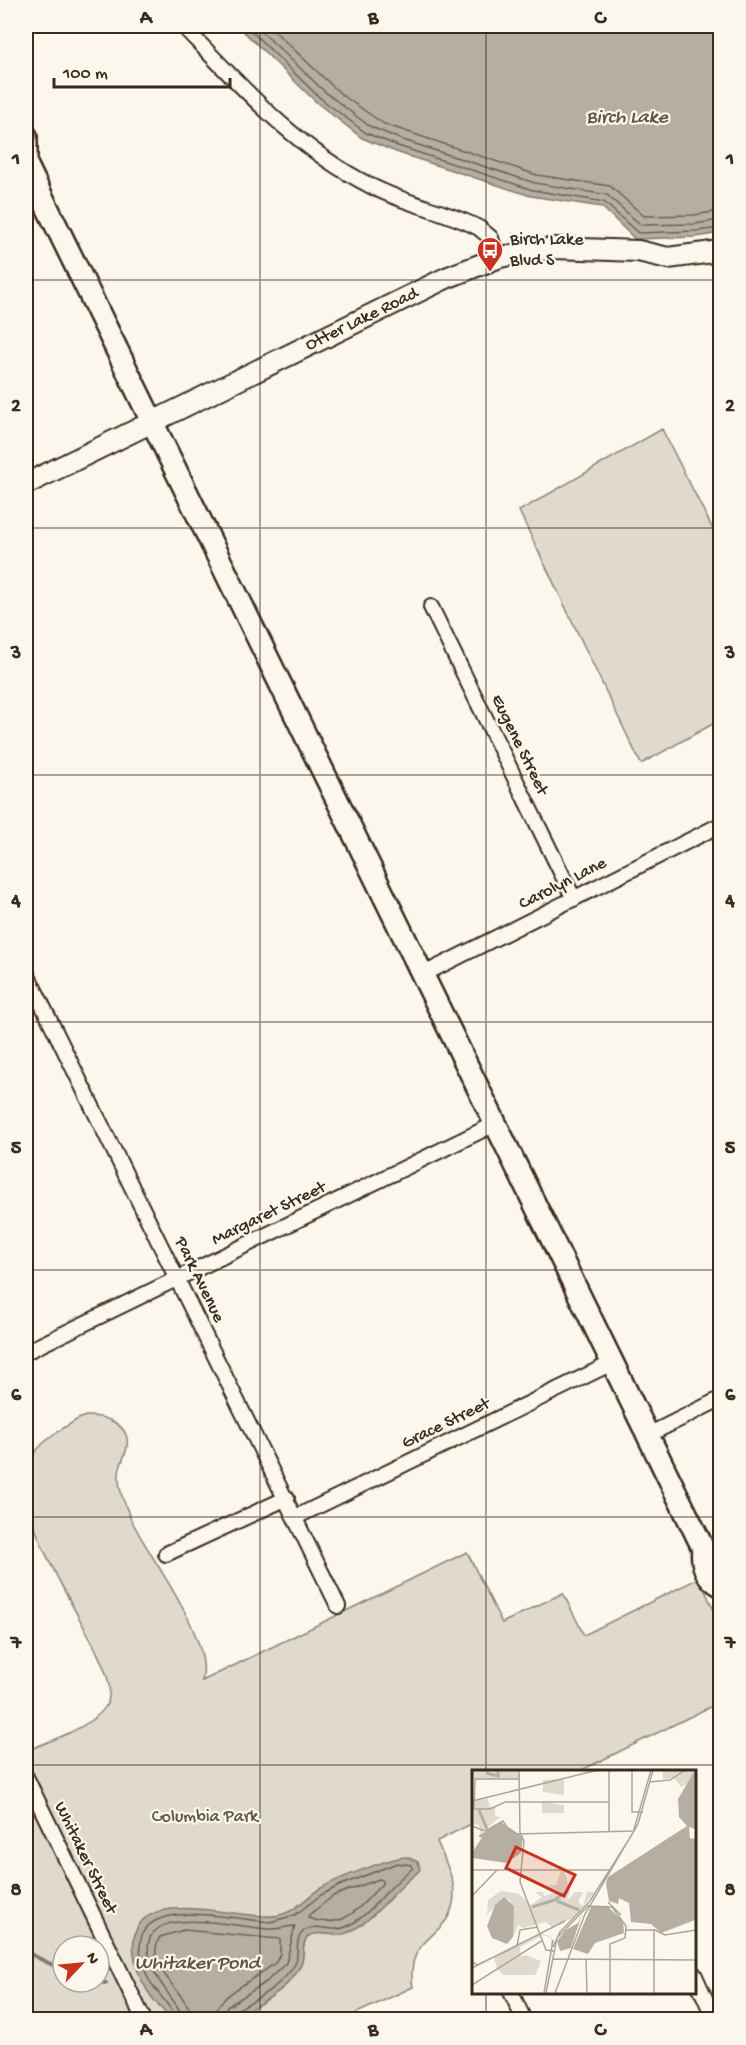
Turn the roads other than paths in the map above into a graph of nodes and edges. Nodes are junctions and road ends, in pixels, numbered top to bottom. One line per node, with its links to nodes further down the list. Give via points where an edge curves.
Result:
1 (183, 26): 5 (street, via 310,150 385,193 479,228 490,237)
2 (26, 136): 3 (main road)
3 (26, 165): 6 (main road)
4 (720, 251): 5 (street, Otter Lake Road, via 668,258 638,252 554,248)
5 (497, 257): 6 (street, Otter Lake Road, via 446,278)
6 (151, 423): 7 (street, Otter Lake Road); 12 (main road)
7 (26, 484)
8 (431, 607): 10 (street, Eugene Street)
9 (720, 825): 10 (street, Carolyn Lane)
10 (574, 898): 12 (street, Carolyn Lane)
11 (26, 972): 14 (street, Park Avenue)
12 (422, 975): 13 (main road)
13 (495, 1124): 14 (street, Margaret Street); 16 (main road)
14 (178, 1278): 15 (street, Margaret Street); 19 (street, Park Avenue)
15 (26, 1352)
16 (612, 1363): 18 (main road); 20 (street, Grace Street)
17 (720, 1399): 18 (street)
18 (648, 1435): 21 (main road)
19 (286, 1498): 20 (street, Park Avenue); 22 (street)
20 (296, 1517): 25 (street, Park Avenue)
21 (703, 1548): 23 (main road, via 714,1554); 24 (main road, via 701,1561 711,1580)
22 (166, 1554)
23 (720, 1568)
24 (720, 1586)
25 (338, 1606)
26 (26, 1777): 29 (street, Whitaker Street)
27 (695, 1978): 31 (street)
28 (512, 1994): 30 (street)
29 (144, 2019)
30 (524, 2019)
31 (715, 2019)

